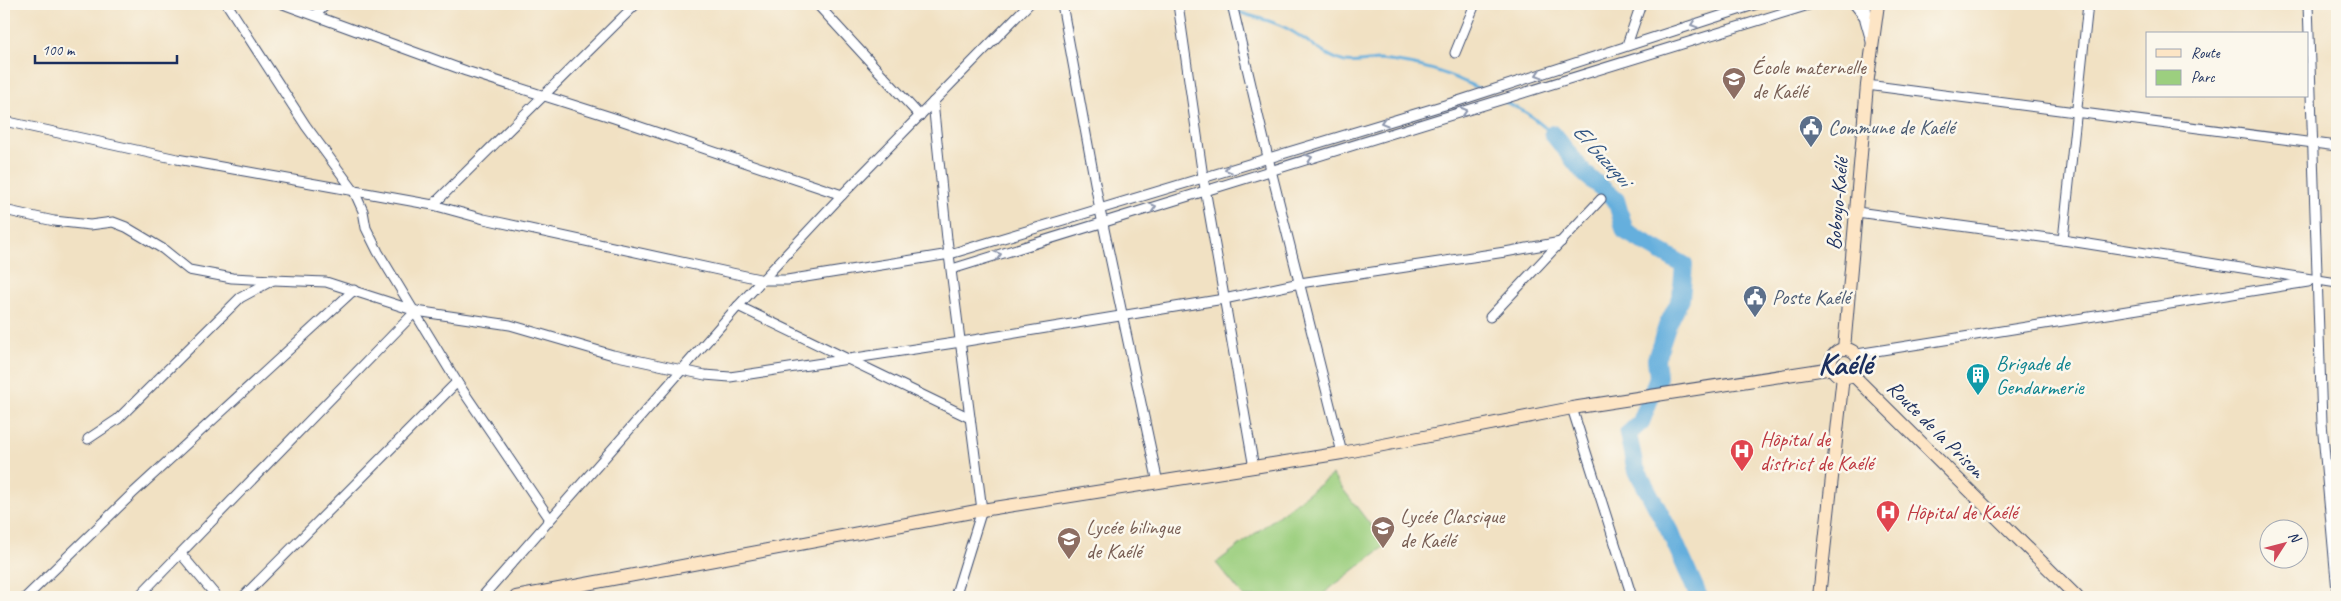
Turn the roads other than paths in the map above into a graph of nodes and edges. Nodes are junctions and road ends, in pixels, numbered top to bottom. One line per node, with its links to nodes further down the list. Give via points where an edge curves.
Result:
1 (226, 4): 35 (street, via 301,118)
2 (283, 4): 19 (street)
3 (327, 4): 19 (street)
4 (636, 4): 25 (street)
5 (817, 4): 28 (street)
6 (1029, 4): 26 (street)
7 (1062, 4): 41 (street)
8 (1178, 4): 34 (street)
9 (1232, 4): 32 (street)
10 (1475, 4): 23 (street)
11 (1641, 4): 22 (street)
12 (1757, 4): 22 (street, one-way to 22)
13 (1812, 4): 33 (street, one-way to 13)
14 (1854, 4): 20 (street)
15 (1865, 4): 20 (street)
16 (1878, 4): 21 (main road, Boboyo-Kaélé)
17 (2088, 4): 27 (street)
18 (2308, 4): 30 (street)
19 (316, 14): 25 (street)
20 (1866, 20): 21 (street)
21 (1873, 42): 24 (main road, Boboyo-Kaélé)
22 (1627, 45): 32 (street, one-way to 32, via 1458,101)
23 (1455, 53)
24 (1867, 85): 27 (street); 42 (main road, Boboyo-Kaélé)
25 (542, 96): 37 (street); 39 (street)
26 (933, 102): 28 (street); 46 (street)
27 (2077, 112): 30 (street); 44 (street)
28 (920, 116): 37 (street)
29 (4, 121): 35 (street, via 186,161)
30 (2313, 143): 31 (street); 50 (street)
31 (2337, 146)
32 (1268, 157): 33 (street); 34 (street, one-way to 34)
33 (1271, 170): 36 (street); 51 (street)
34 (1203, 177): 36 (street); 41 (street)
35 (354, 191): 39 (street); 56 (street, via 374,244)
36 (1206, 191): 43 (street, one-way to 36); 54 (street)
37 (842, 195): 49 (street)
38 (1601, 199): 45 (street)
39 (433, 206): 49 (street)
40 (4, 210): 48 (street, via 90,226 113,222 163,249 189,270 232,278)
41 (1100, 210): 43 (street); 46 (street)
42 (1857, 212): 44 (street); 60 (main road, Boboyo-Kaélé)
43 (1104, 222): 47 (street, one-way to 43); 57 (street)
44 (2063, 240): 50 (street)
45 (1561, 242): 51 (street); 58 (street)
46 (950, 254): 47 (street); 49 (street, via 807,278)
47 (952, 269): 59 (street)
48 (273, 280): 53 (street, via 326,282); 69 (street, via 240,298 118,418)
49 (764, 280): 55 (street)
50 (2317, 281): 52 (street); 61 (street); 76 (street, via 2322,423)
51 (1300, 283): 54 (street); 70 (street)
52 (2337, 283)
53 (354, 290): 56 (street); 77 (street, via 132,494)
54 (1224, 299): 57 (street); 71 (street)
55 (738, 306): 62 (street); 64 (street)
56 (416, 311): 64 (street, via 510,326 613,355); 66 (street); 75 (street)
57 (1123, 316): 59 (street); 72 (street)
58 (1490, 317)
59 (961, 342): 62 (street); 68 (street)
60 (1844, 349): 61 (main road); 63 (main road, via 1833,355)
61 (1857, 354): 65 (main road, via 1859,365)
62 (849, 359): 64 (street, via 730,377); 68 (street)
63 (1832, 368): 65 (main road); 67 (main road)
64 (682, 370): 74 (street)
65 (1848, 376): 85 (main road); 86 (main road, Route de la Prison)
66 (457, 382): 74 (street); 80 (street)
67 (1572, 408): 70 (main road); 84 (street)
68 (970, 418): 73 (street)
69 (88, 439)
70 (1342, 453): 71 (main road)
71 (1254, 468): 72 (main road)
72 (1158, 483): 73 (main road)
73 (982, 510): 82 (main road); 83 (street)
74 (550, 519): 81 (street)
75 (182, 554): 78 (street); 79 (street)
76 (2337, 590)
77 (26, 597)
78 (138, 597)
79 (217, 597)
80 (243, 597)
81 (482, 597)
82 (516, 597)
83 (954, 597)
84 (1632, 597)
85 (1819, 597)
86 (2077, 597)

